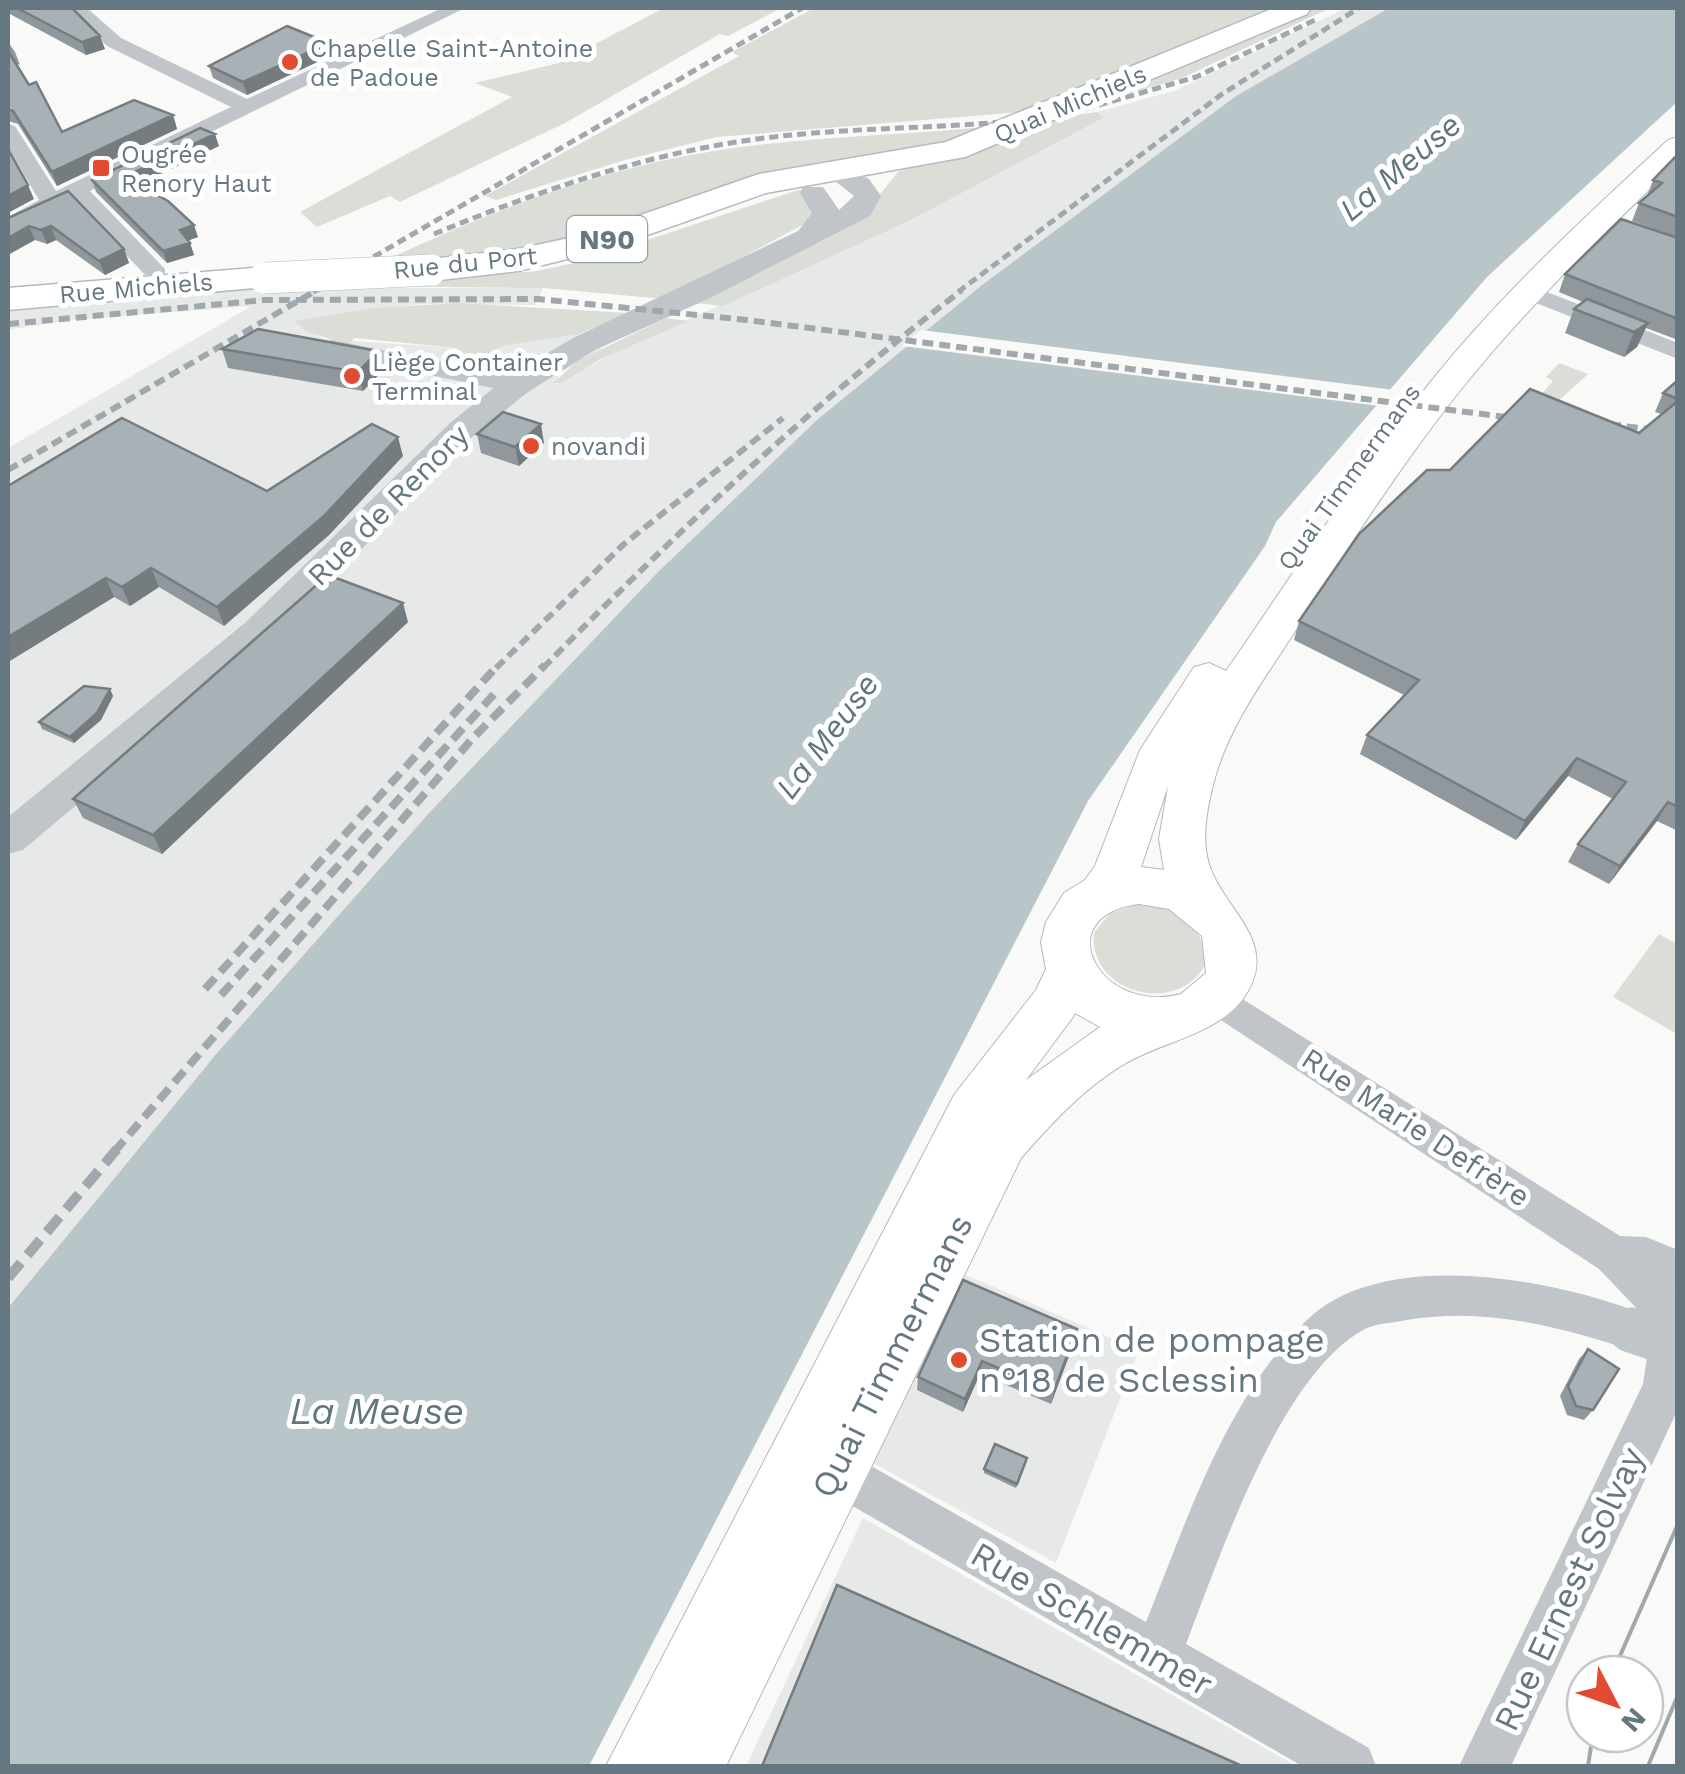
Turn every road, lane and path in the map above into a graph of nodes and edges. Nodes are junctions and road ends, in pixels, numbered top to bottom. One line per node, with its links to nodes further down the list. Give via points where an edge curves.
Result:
1 (76, 8): 4 (street, via 114,42)
2 (456, 8): 4 (street)
3 (1297, 8): 8 (main road, Quai Michiels / N90, via 1014,129)
4 (247, 107): 10 (street)
5 (1678, 123): 26 (main road, Quai Timmermans, via 1506,284 1392,413 1167,738 1116,875)
6 (8, 130): 13 (street)
7 (1678, 146): 14 (main road, Quai Timmermans)
8 (915, 160): 9 (main road, Quai Michiels / N90); 11 (street, Rue de Renory, via 889,172)
9 (823, 179): 11 (street, via 860,185); 17 (street, via 826,213); 19 (main road, Rue du Port / N90, bridge, via 720,194 594,243 518,260)
10 (76, 189): 13 (street); 18 (street)
11 (868, 196): 17 (street, Rue de Renory, via 852,214)
12 (8, 198): 13 (street)
13 (48, 198): 15 (street)
14 (1601, 221): 16 (street); 20 (main road, Quai Timmermans)
15 (8, 226)
16 (1632, 232)
17 (810, 234): 24 (street, Rue de Renory, via 584,344)
18 (157, 274)
19 (264, 278): 21 (main road, Rue Michiels / N90)
20 (1529, 292): 23 (street); 27 (main road, Quai Timmermans, via 1420,418 1203,744 1183,823 1184,860)
21 (8, 300)
22 (299, 341): 24 (street)
23 (1678, 352)
24 (517, 385): 25 (street, Rue de Renory, via 462,430 258,631)
25 (8, 839)
26 (1104, 890): 27 (main road, via 1142,884 1181,893); 28 (main road, via 1076,910 1063,939)
27 (1213, 914): 29 (main road, via 1232,944 1232,977)
28 (1070, 971): 29 (main road, via 1095,1000 1134,1016); 35 (main road, Quai Timmermans, via 1055,1003 973,1111)
29 (1196, 1008): 30 (street, Rue Marie Defrère); 33 (main road, Quai Timmermans, via 1119,1040 1080,1065 1002,1141)
30 (1646, 1282): 31 (street, bridge); 32 (street, Rue Ernest Solvay, via 1672,1330); 34 (street, via 1563,1307 1495,1293 1421,1297 1354,1312 1309,1346 1268,1400)
31 (1678, 1346)
32 (1660, 1422): 38 (street, Rue Ernest Solvay)
33 (834, 1470): 34 (street, Rue Schlemmer); 36 (main road, Quai Timmermans)
34 (1157, 1656): 37 (street, Rue Schlemmer)
35 (641, 1766)
36 (690, 1766)
37 (1351, 1766)
38 (1485, 1766)

